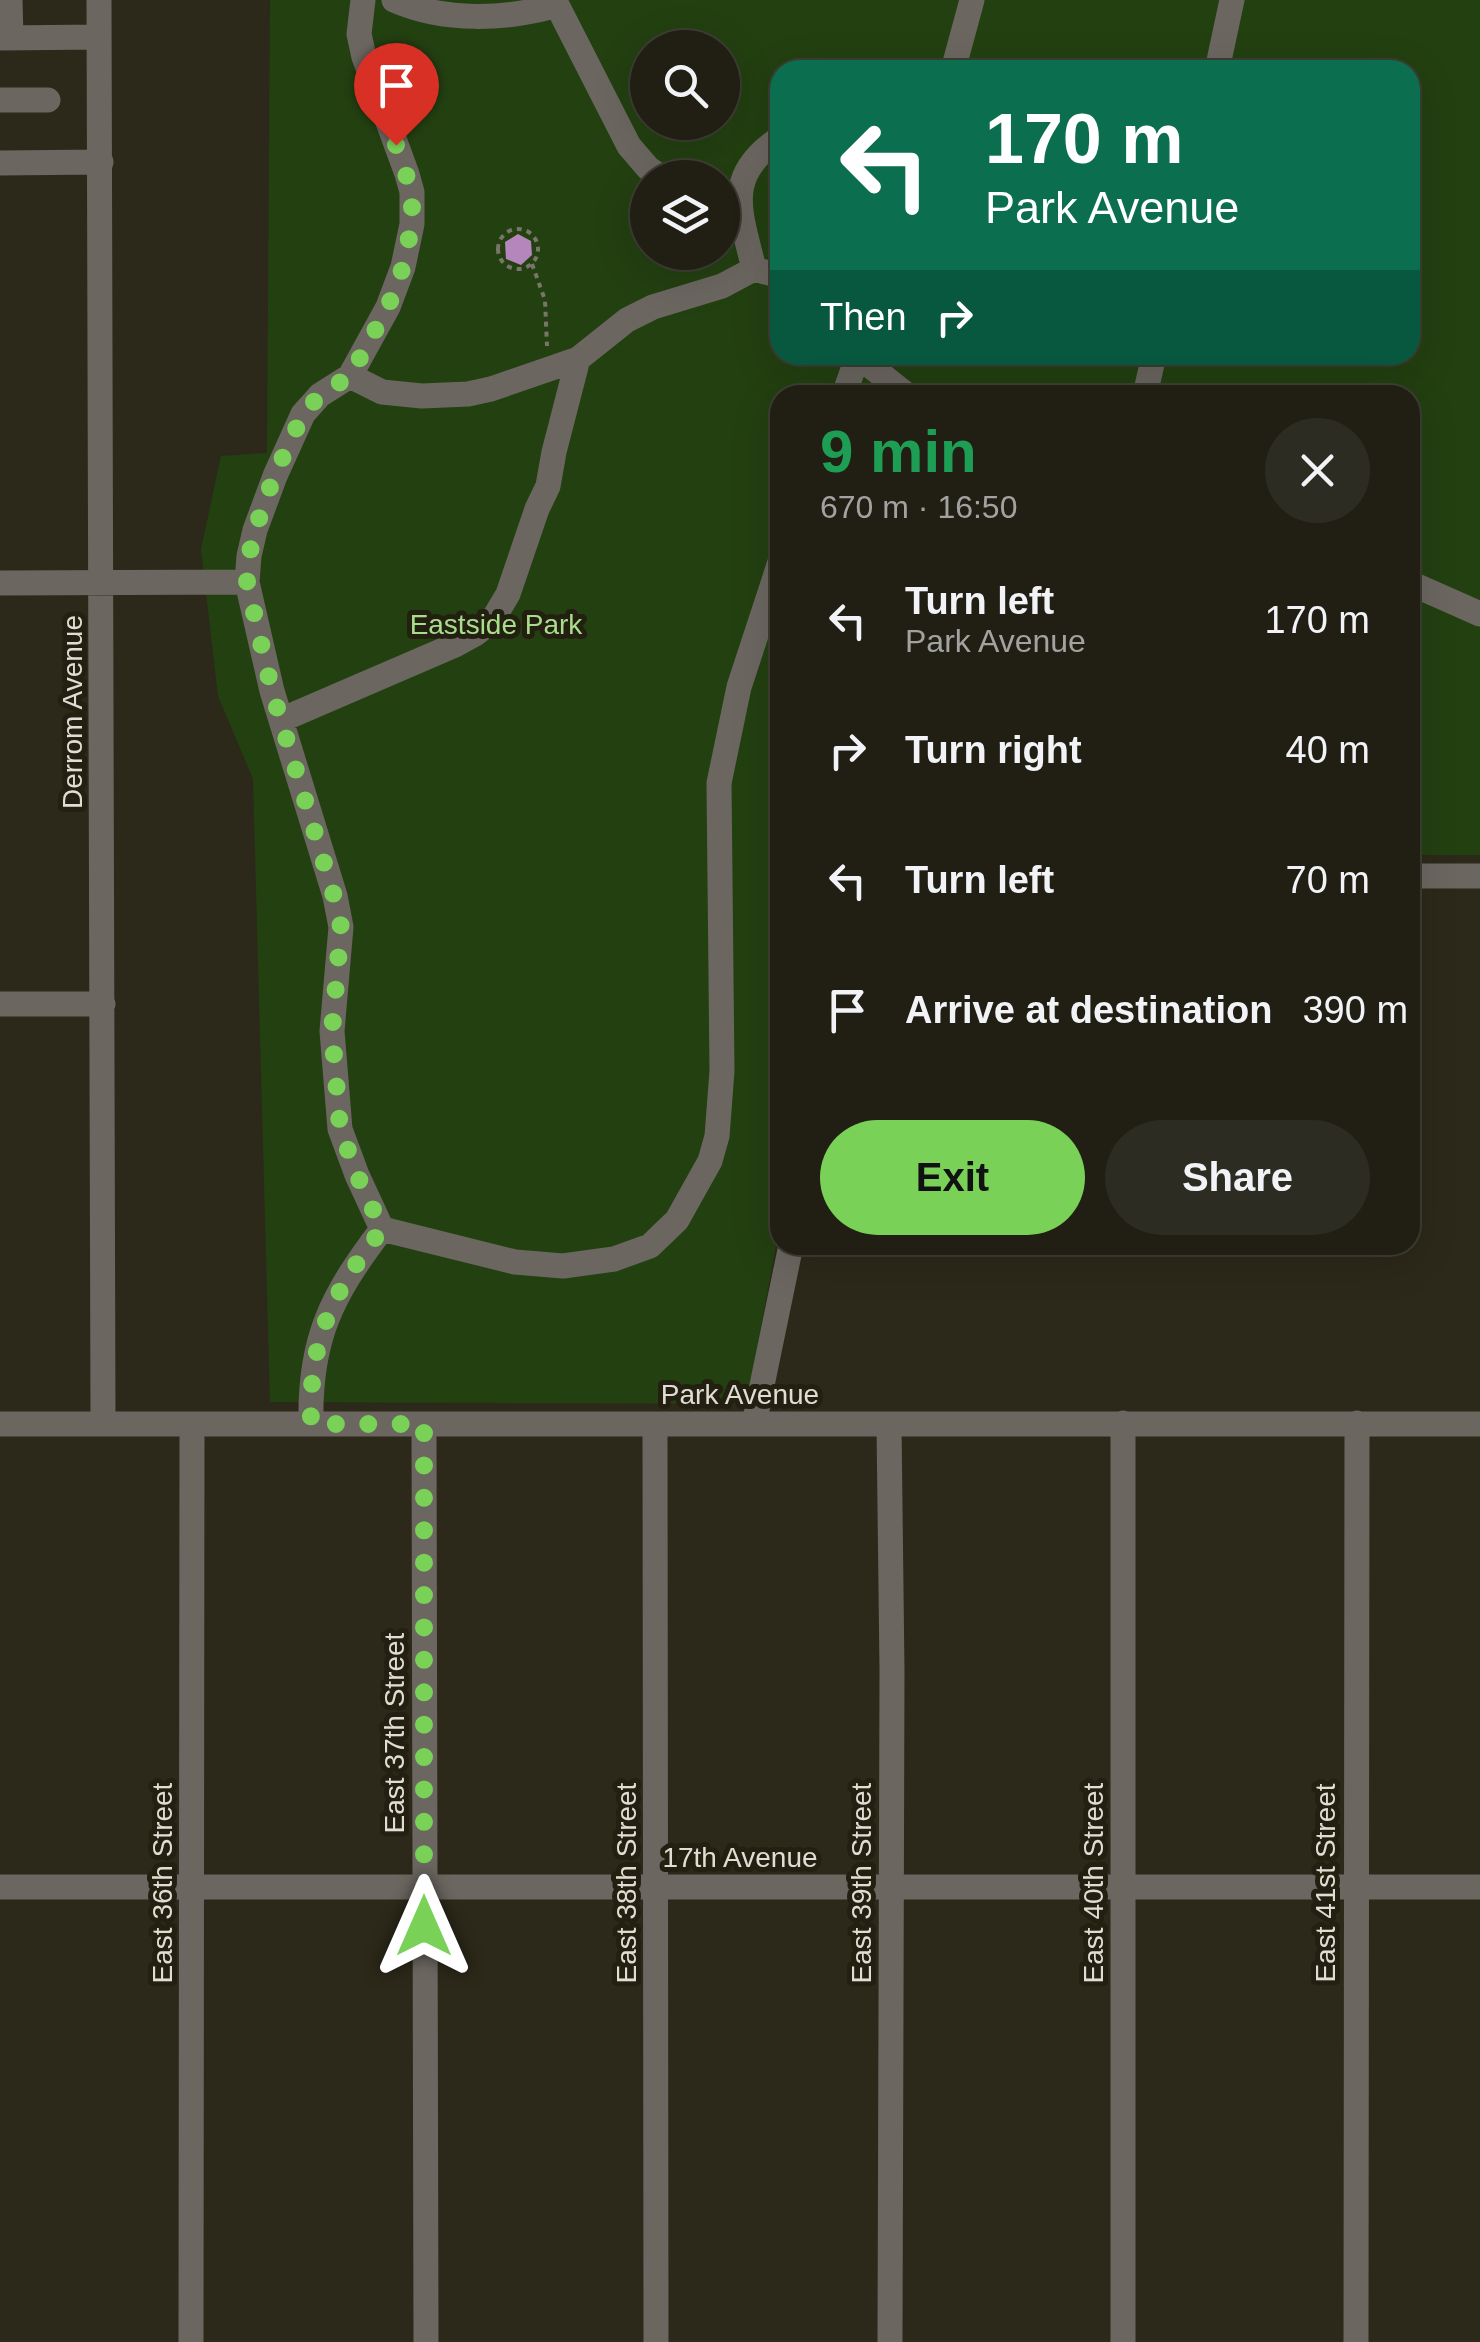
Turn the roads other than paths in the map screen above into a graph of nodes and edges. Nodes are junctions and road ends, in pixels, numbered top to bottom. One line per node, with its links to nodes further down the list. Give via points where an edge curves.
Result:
1 (10, 0): 8 (street)
2 (99, 0): 7 (street, Derrom Avenue)
3 (362, 0): 23 (street, via 358,34 407,174 412,224 388,307)
4 (394, 0): 14 (street, via 462,16 557,5)
5 (972, 0): 9 (street)
6 (1232, 0): 10 (street)
7 (99, 36): 8 (street); 15 (street, Derrom Avenue)
8 (6, 38)
9 (956, 60)
10 (1220, 60)
11 (0, 100): 12 (street)
12 (48, 100)
13 (770, 145): 17 (street)
14 (641, 160)
15 (101, 162): 16 (street); 27 (street, Derrom Avenue)
16 (0, 163)
17 (740, 184)
18 (740, 229): 19 (street)
19 (754, 269): 20 (street); 21 (street, via 626,320)
20 (770, 273)
21 (578, 359): 23 (street, via 468,394 382,392); 31 (street, via 548,486 492,620 454,644)
22 (869, 365): 24 (street)
23 (350, 376): 25 (street, via 303,414 255,530)
24 (894, 385)
25 (247, 582): 27 (street); 31 (street)
26 (0, 583): 27 (street)
27 (102, 583): 35 (street, Derrom Avenue)
28 (1420, 587): 30 (street)
29 (770, 592): 36 (street, via 739,687 719,783 718,1136 677,1220 650,1246 564,1266 515,1262)
30 (1480, 614)
31 (281, 720): 36 (street, via 341,927 332,1031 340,1128)
32 (1420, 876): 33 (street)
33 (1480, 876)
34 (0, 1004): 35 (street)
35 (103, 1004): 40 (street, Derrom Avenue)
36 (382, 1229): 42 (street, via 325,1321)
37 (789, 1255): 45 (street)
38 (1122, 1423): 46 (street, Park Avenue); 47 (street, Park Avenue); 56 (street, East 40th Street)
39 (0, 1424): 40 (street, Park Avenue)
40 (104, 1424): 41 (street, Park Avenue)
41 (192, 1424): 42 (street, Park Avenue); 50 (street, East 36th Street)
42 (311, 1424): 43 (street, Park Avenue)
43 (424, 1424): 44 (street, Park Avenue); 55 (street, East 37th Street)
44 (655, 1424): 45 (street, Park Avenue); 51 (street, East 38th Street)
45 (754, 1424): 46 (street, Park Avenue)
46 (889, 1424): 49 (street, East 39th Street)
47 (1357, 1424): 48 (street, Park Avenue); 52 (street, East 41st Street)
48 (1480, 1424)
49 (891, 1886): 51 (street, 17th Avenue); 56 (street, 17th Avenue); 60 (street, East 39th Street)
50 (192, 1887): 54 (street, 17th Avenue); 55 (street, 17th Avenue); 57 (street, East 36th Street)
51 (656, 1887): 55 (street, 17th Avenue); 59 (street, East 38th Street)
52 (1355, 1887): 53 (street, 17th Avenue); 56 (street, 17th Avenue); 62 (street, East 41st Street)
53 (1480, 1887)
54 (0, 1888)
55 (424, 1888): 58 (street, East 37th Street)
56 (1122, 1888): 61 (street, East 40th Street)
57 (191, 2342)
58 (426, 2342)
59 (656, 2342)
60 (890, 2342)
61 (1123, 2342)
62 (1356, 2342)

